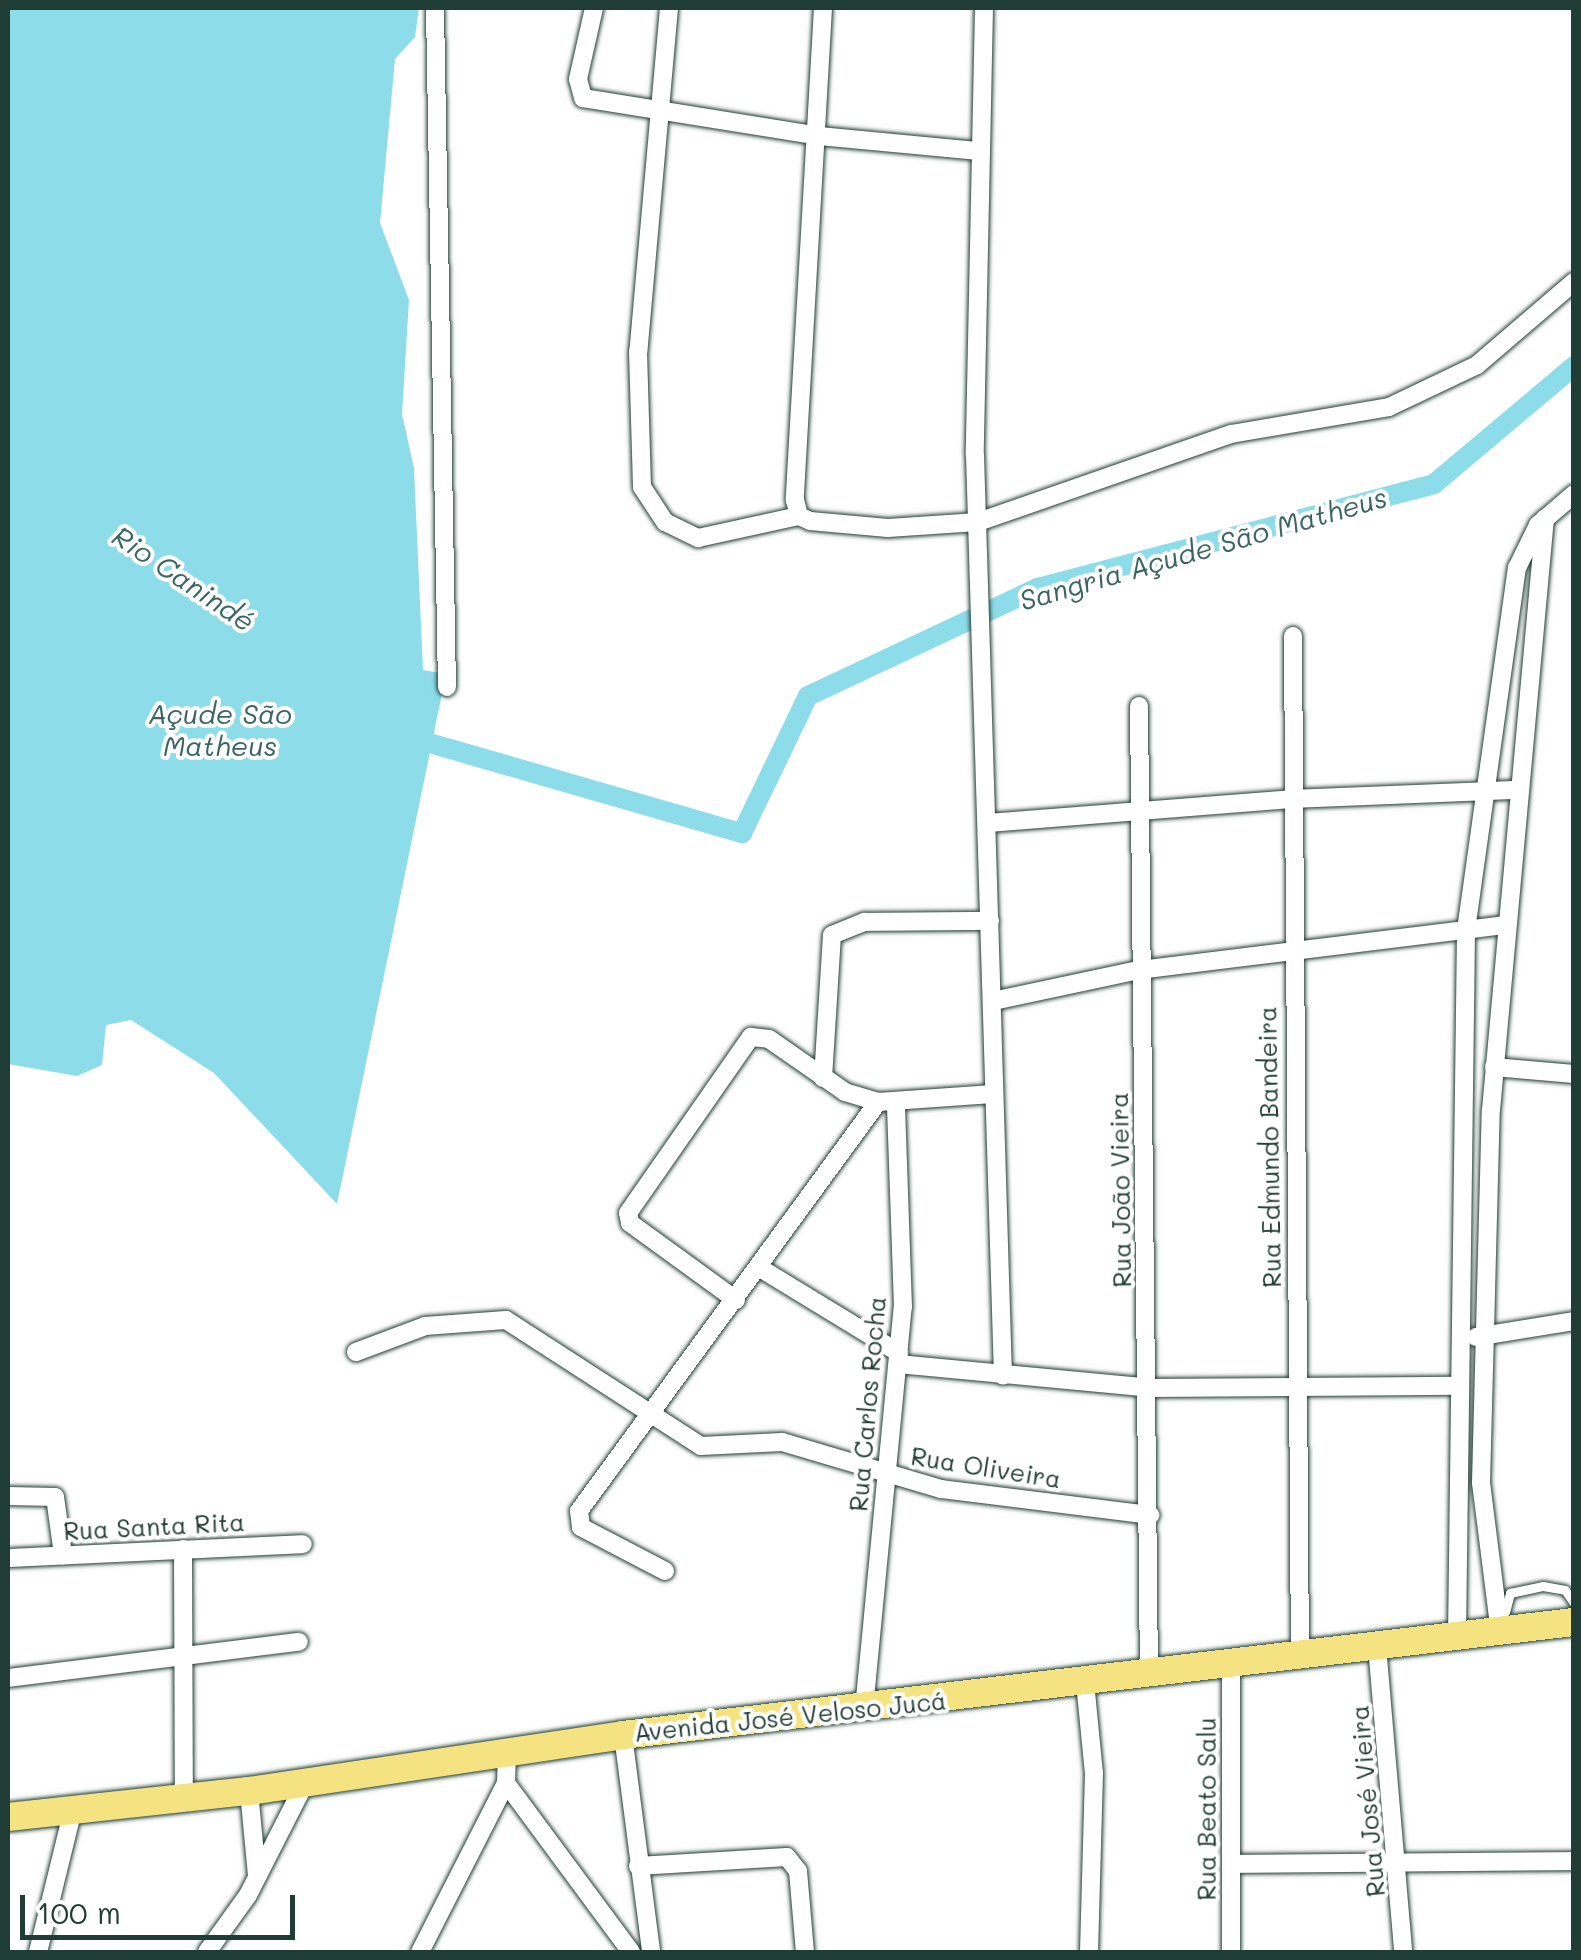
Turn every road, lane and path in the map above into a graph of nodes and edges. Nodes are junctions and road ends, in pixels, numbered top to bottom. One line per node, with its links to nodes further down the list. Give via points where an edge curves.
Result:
1 (434, 8): 15 (street)
2 (594, 8): 6 (street, via 578,79 583,98)
3 (669, 8): 6 (street)
4 (823, 8): 7 (street)
5 (984, 8): 8 (street)
6 (657, 112): 7 (street); 11 (street, via 638,352 642,487 656,513 698,538)
7 (820, 136): 8 (street); 11 (street, via 801,374)
8 (980, 152): 13 (street)
9 (1574, 282): 13 (street, via 1477,365 1415,399 1231,434)
10 (1574, 494): 12 (street)
11 (800, 516): 13 (street, via 860,527)
12 (1545, 518): 17 (street); 18 (street, via 1517,568)
13 (978, 522): 21 (street)
14 (1293, 636): 19 (street, Rua Edmundo Bandeira)
15 (447, 687)
16 (1139, 706): 20 (street, Rua João Vieira)
17 (1519, 790): 18 (street); 23 (street)
18 (1480, 793): 19 (street); 24 (street)
19 (1292, 799): 20 (street); 25 (street, Rua Edmundo Bandeira)
20 (1140, 814): 21 (street); 26 (street, Rua João Vieira)
21 (988, 824): 22 (street)
22 (990, 921): 27 (street); 30 (street, via 864,922 832,935)
23 (1503, 925): 24 (street); 28 (street)
24 (1466, 930): 25 (street); 37 (street)
25 (1291, 948): 26 (street); 43 (street, Rua Edmundo Bandeira)
26 (1139, 970): 27 (street); 42 (street, Rua João Vieira)
27 (993, 1001): 31 (street)
28 (1494, 1067): 29 (street); 36 (street)
29 (1574, 1074)
30 (823, 1078): 32 (street); 34 (street, via 769,1039 750,1037 630,1204 630,1223)
31 (993, 1094): 32 (street); 40 (street)
32 (887, 1102): 33 (street); 39 (street, Rua Carlos Rocha)
33 (760, 1268): 34 (street); 39 (street)
34 (736, 1300): 44 (street)
35 (1574, 1320): 36 (street)
36 (1484, 1336): 37 (street); 55 (street, via 1481,1483)
37 (1460, 1340): 41 (street)
38 (356, 1352): 44 (street, Rua Oliveira, via 425,1326 506,1320)
39 (899, 1359): 40 (street); 45 (street, Rua Carlos Rocha)
40 (1004, 1376): 42 (street)
41 (1458, 1386): 43 (street); 56 (street)
42 (1150, 1388): 43 (street); 47 (street, Rua João Vieira)
43 (1295, 1389): 60 (street, Rua Edmundo Bandeira)
44 (649, 1417): 45 (street, Rua Oliveira, via 714,1450 782,1442); 52 (street, via 581,1507 578,1522)
45 (885, 1477): 47 (street, Rua Oliveira); 65 (street, Rua Carlos Rocha)
46 (8, 1496): 50 (street, via 54,1497)
47 (1150, 1515): 62 (street, Rua João Vieira)
48 (303, 1544): 49 (street, Rua Santa Rita)
49 (183, 1549): 50 (street, Rua Santa Rita); 59 (street)
50 (63, 1555): 51 (street, Rua Santa Rita)
51 (8, 1558)
52 (665, 1571)
53 (1574, 1603): 55 (lane, via 1554,1585 1510,1594)
54 (1574, 1622): 55 (main road, Avenida José Veloso Jucá)
55 (1503, 1633): 56 (main road, Avenida José Veloso Jucá)
56 (1457, 1638): 58 (main road, Avenida José Veloso Jucá)
57 (299, 1642): 59 (street)
58 (1378, 1646): 60 (main road, Avenida José Veloso Jucá); 75 (street, Rua José Vieira)
59 (183, 1656): 63 (street); 71 (street)
60 (1300, 1656): 61 (main road, Avenida José Veloso Jucá)
61 (1231, 1665): 62 (main road, Avenida José Veloso Jucá); 76 (street, Rua Beato Salu)
62 (1149, 1673): 64 (main road, Avenida José Veloso Jucá)
63 (8, 1678)
64 (1085, 1682): 65 (main road, Avenida José Veloso Jucá); 85 (street, via 1094,1773)
65 (864, 1709): 66 (main road, Avenida José Veloso Jucá)
66 (623, 1735): 67 (main road, Avenida José Veloso Jucá); 77 (street)
67 (507, 1754): 68 (main road, Avenida José Veloso Jucá); 69 (street)
68 (305, 1783): 70 (main road, Avenida José Veloso Jucá); 78 (street)
69 (506, 1783): 81 (street); 82 (street)
70 (248, 1791): 71 (main road, Avenida José Veloso Jucá); 78 (street)
71 (184, 1797): 72 (main road, Avenida José Veloso Jucá)
72 (74, 1810): 73 (main road, Avenida José Veloso Jucá); 79 (street)
73 (8, 1817)
74 (1574, 1861): 75 (street)
75 (1398, 1863): 76 (street); 87 (street, Rua José Vieira)
76 (1232, 1864): 86 (street, Rua Beato Salu)
77 (638, 1866): 83 (street); 84 (street, via 788,1857 798,1871)
78 (257, 1877): 80 (street)
79 (38, 1952)
80 (207, 1952)
81 (420, 1952)
82 (631, 1952)
83 (652, 1952)
84 (804, 1952)
85 (1089, 1952)
86 (1231, 1952)
87 (1403, 1952)

